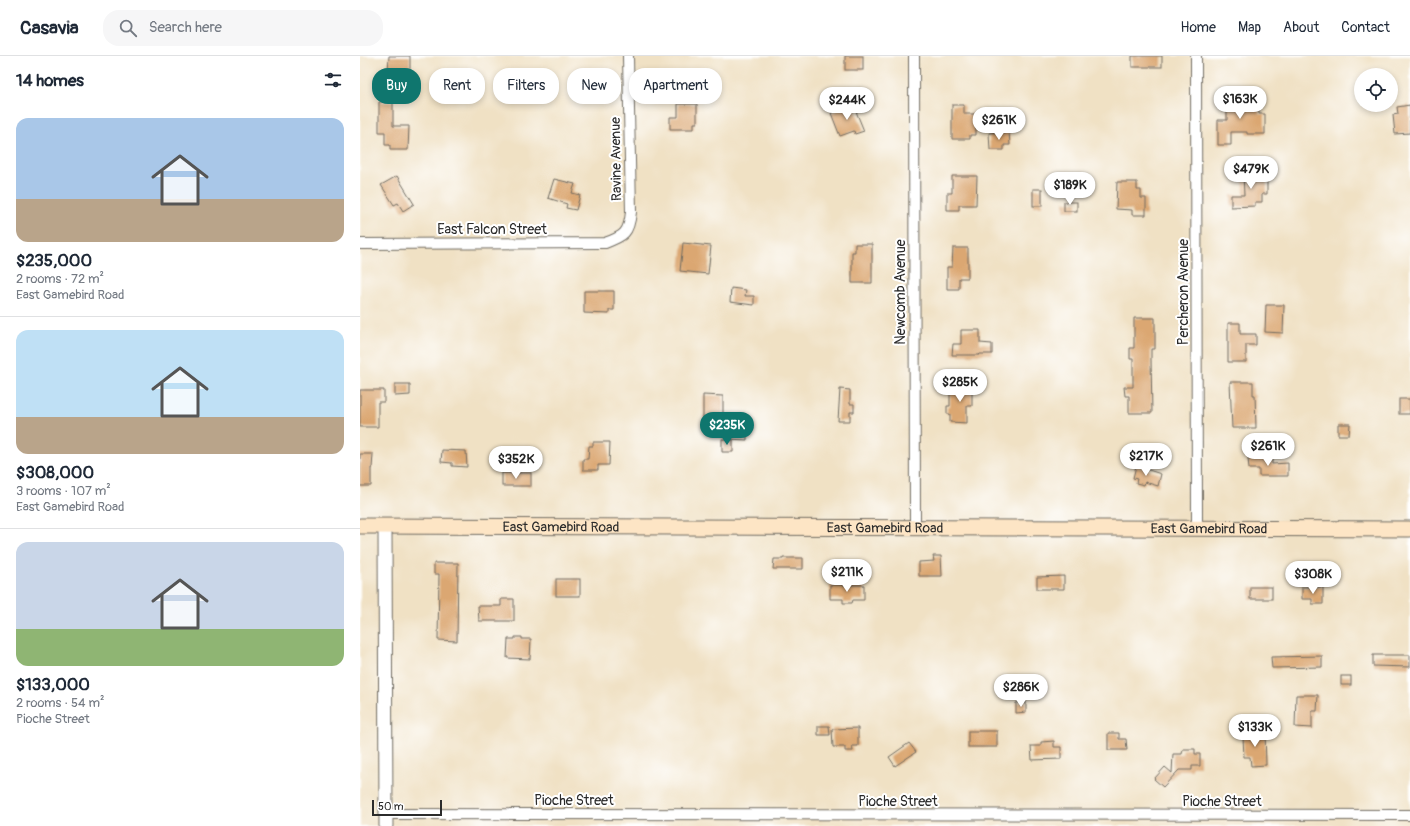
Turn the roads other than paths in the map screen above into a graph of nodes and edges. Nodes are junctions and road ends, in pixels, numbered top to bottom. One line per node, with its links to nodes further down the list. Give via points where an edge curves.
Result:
1 (628, 56): 4 (street, Ravine Avenue, via 631,212 630,226)
2 (914, 56): 8 (street, Newcomb Avenue)
3 (1196, 56): 9 (street, Percheron Avenue)
4 (622, 235): 5 (street, East Falcon Street, via 605,243)
5 (360, 244)
6 (360, 526): 7 (main road, East Gamebird Road)
7 (385, 526): 8 (main road, East Gamebird Road); 12 (street)
8 (915, 528): 9 (main road, East Gamebird Road)
9 (1197, 528): 10 (main road, East Gamebird Road)
10 (1410, 528)
11 (1410, 815): 12 (street, Pioche Street)
12 (386, 820)

